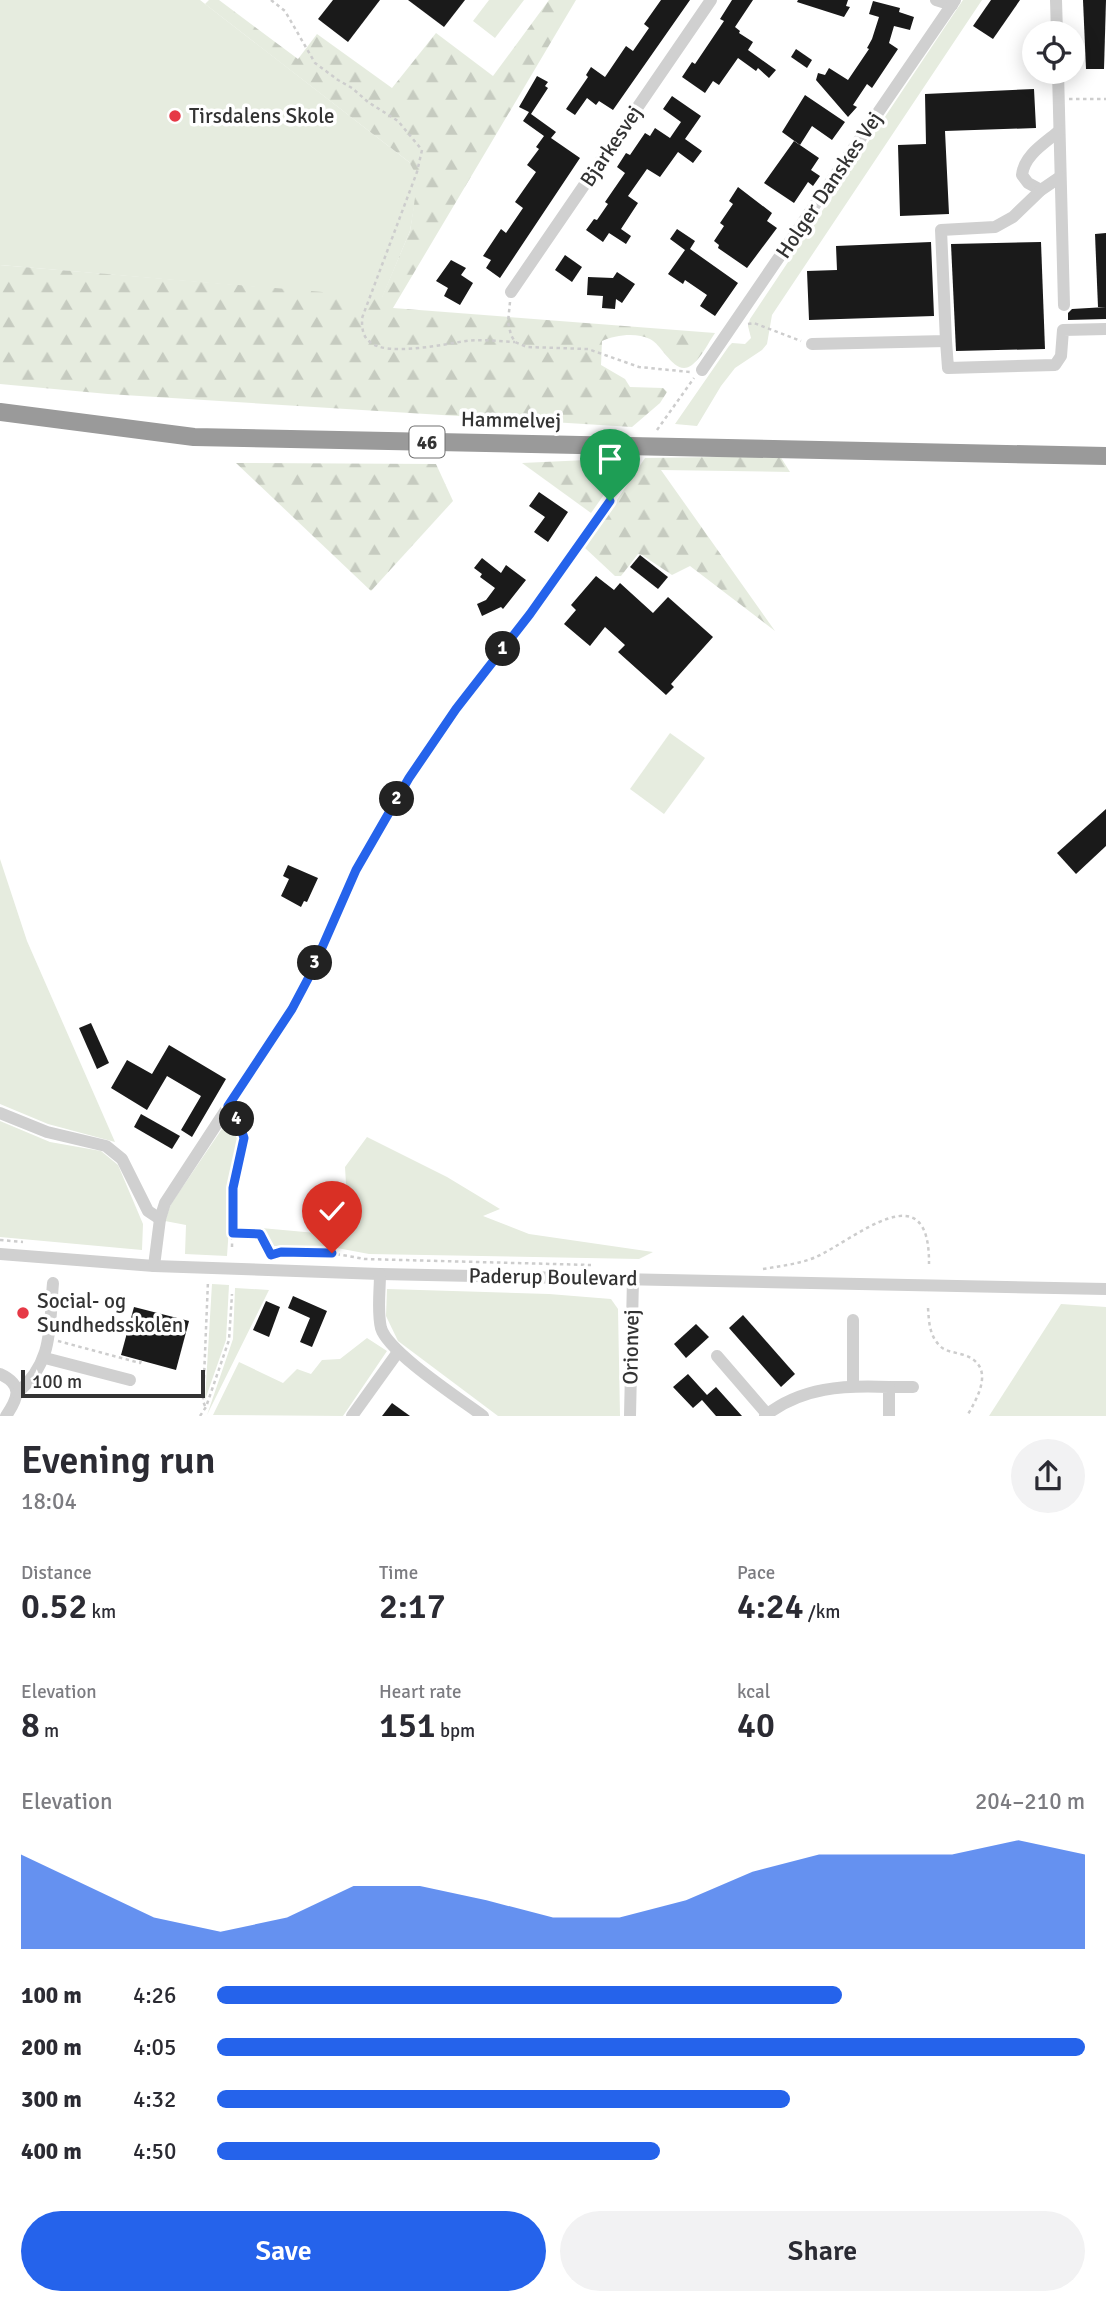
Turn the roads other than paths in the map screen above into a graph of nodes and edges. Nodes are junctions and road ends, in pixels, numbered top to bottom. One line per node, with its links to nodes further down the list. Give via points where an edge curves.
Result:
1 (711, 0): 10 (street, Bjarkesvej)
2 (936, 0): 4 (street)
3 (1056, 0): 5 (street)
4 (954, 2): 15 (street, Holger Danskes Vej)
5 (1057, 21)
6 (1058, 84): 7 (street)
7 (1059, 131): 8 (street); 9 (street, via 1023,166 1028,183)
8 (1060, 177): 9 (street); 11 (street)
9 (1041, 190): 13 (street, via 995,227 941,230)
10 (511, 292)
11 (1064, 304)
12 (1106, 329): 13 (street, via 1063,330 1061,356 1055,365 948,368)
13 (946, 341): 14 (street)
14 (812, 344)
15 (699, 372)
16 (0, 412): 17 (highway, Hammelvej / 46, via 194,437)
17 (1106, 456)
18 (610, 501): 20 (street, via 409,778 356,870 292,1009 165,1203)
19 (0, 1113): 20 (street, via 47,1132 106,1146 122,1159 148,1211)
20 (160, 1219): 22 (street)
21 (0, 1254): 22 (street, Paderup Boulevard)
22 (154, 1266): 23 (street, Paderup Boulevard)
23 (380, 1274): 24 (street, Paderup Boulevard); 28 (street, via 382,1331)
24 (633, 1278): 26 (street, Paderup Boulevard); 41 (street, Orionvej)
25 (53, 1283): 30 (street)
26 (1106, 1289)
27 (853, 1320): 33 (street)
28 (398, 1352): 39 (street); 40 (street)
29 (717, 1356): 37 (street)
30 (45, 1358): 32 (street); 36 (street)
31 (0, 1374): 36 (street, via 15,1384)
32 (130, 1380)
33 (853, 1386): 34 (street); 37 (street, via 815,1391)
34 (889, 1387): 35 (street); 42 (street)
35 (913, 1387)
36 (17, 1393): 38 (street)
37 (766, 1415)
38 (6, 1416)
39 (352, 1416)
40 (483, 1416)
41 (630, 1416)
42 (889, 1416)

